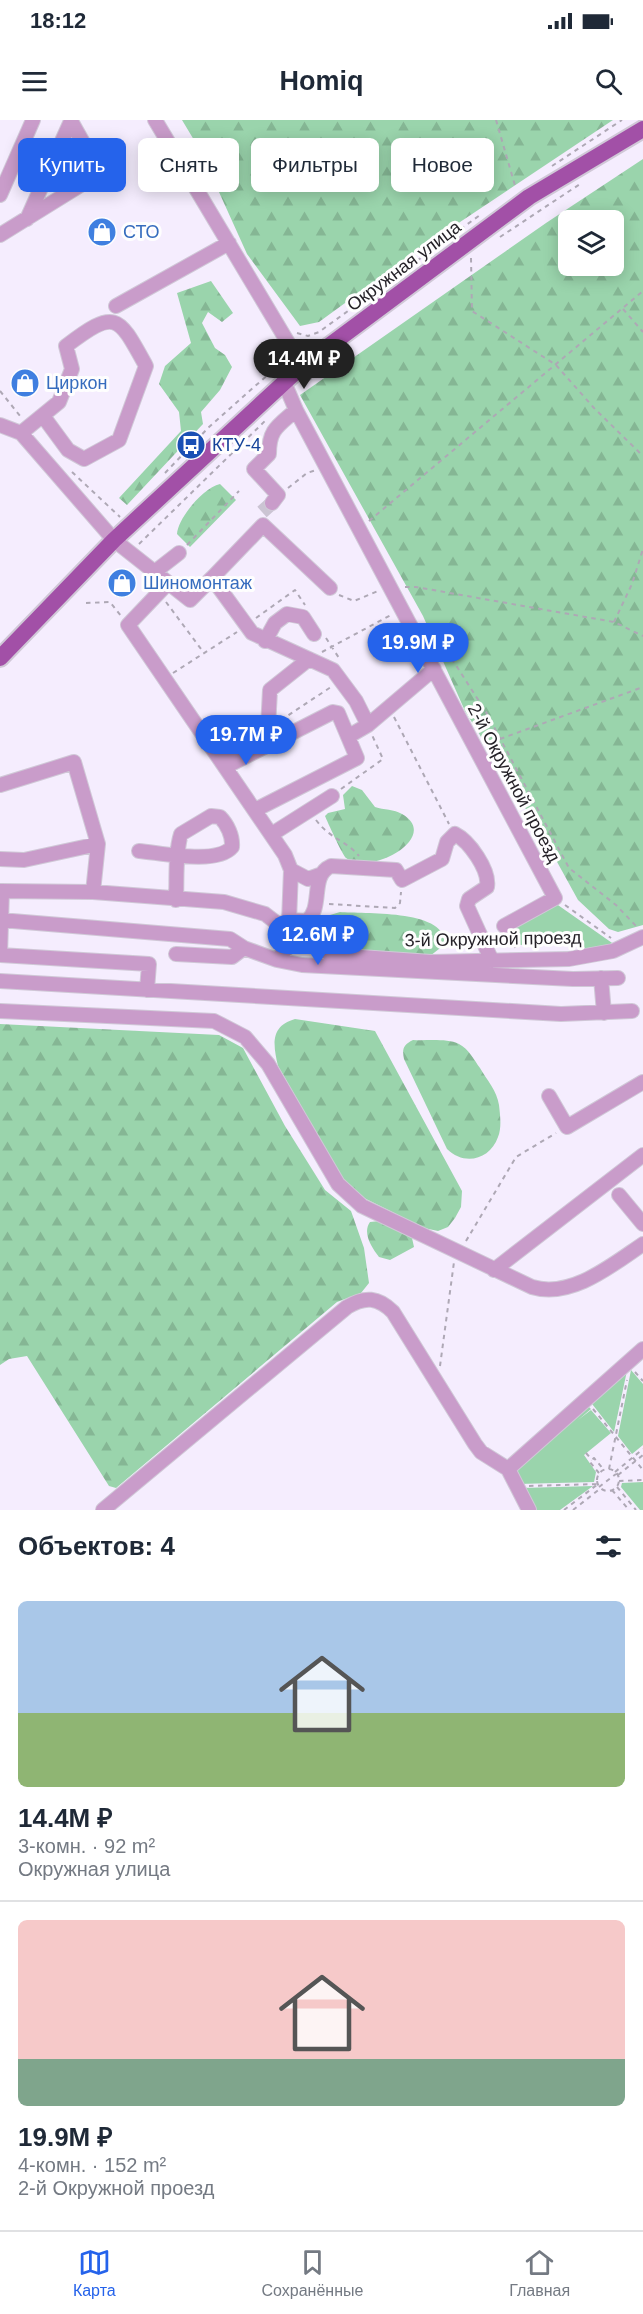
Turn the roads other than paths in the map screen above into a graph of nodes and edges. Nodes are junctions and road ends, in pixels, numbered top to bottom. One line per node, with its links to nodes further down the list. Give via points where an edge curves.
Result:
1 (33, 120): 4 (street)
2 (155, 120): 7 (street)
3 (643, 129): 9 (main road, Окружная улица, via 521,204)
4 (0, 195)
5 (27, 219): 5 (street, via 46,175 71,121 100,173); 6 (street)
6 (0, 235)
7 (229, 243): 8 (street); 9 (street)
8 (116, 306)
9 (310, 369): 10 (main road, Окружная улица)
10 (284, 382): 11 (street, 2-й Окружной проезд); 16 (main road, Окружная улица)
11 (294, 405): 15 (street, via 273,430 269,454 254,469); 26 (street, 2-й Окружной проезд)
12 (43, 416): 12 (street, via 59,402 72,369 66,346 93,325 111,320 123,326 146,366 119,440 84,459 68,450); 14 (street)
13 (0, 425): 14 (street)
14 (21, 433): 16 (street)
15 (269, 509): 19 (street); 21 (street)
16 (114, 540): 18 (street); 24 (main road, Окружная улица)
17 (179, 553): 18 (street)
18 (152, 573): 20 (street)
19 (212, 578): 20 (street, via 190,600); 23 (street, via 246,626)
20 (164, 588): 29 (street, via 128,626)
21 (330, 588)
22 (314, 634): 23 (street, via 303,617 287,614 275,623)
23 (265, 640): 25 (street)
24 (0, 658)
25 (309, 659): 27 (street, via 333,670); 29 (street, via 270,690 268,728)
26 (434, 669): 27 (street); 44 (street, 2-й Окружной проезд, via 555,898)
27 (368, 725): 28 (street)
28 (349, 736): 29 (street, via 335,711); 32 (street, via 357,758)
29 (224, 764): 32 (street)
30 (0, 785): 34 (street, via 74,762)
31 (332, 796): 33 (street)
32 (255, 810): 33 (street)
33 (272, 834): 37 (street)
34 (98, 844): 36 (street, via 24,860); 40 (street)
35 (139, 851): 41 (street, via 178,854)
36 (0, 859)
37 (291, 870): 38 (street, via 308,879); 43 (street)
38 (319, 875): 43 (street, via 314,915); 50 (street, via 331,867 396,870 402,880 442,859 455,834 466,841 488,882 467,906)
39 (1, 891): 40 (street, 3-й Окружной проезд); 42 (street)
40 (93, 892): 41 (street, 3-й Окружной проезд)
41 (176, 900): 43 (street, 3-й Окружной проезд, via 224,902 265,914)
42 (1, 920): 46 (street, via 230,939); 48 (street)
43 (287, 926): 49 (street, via 288,947); 50 (street, 3-й Окружной проезд, via 332,955 431,962)
44 (504, 926)
45 (642, 940): 50 (street, 3-й Окружной проезд, via 569,959)
46 (244, 948): 47 (street, via 232,957); 49 (street)
47 (176, 954)
48 (0, 955): 54 (street, via 149,964)
49 (277, 960): 51 (street, via 302,965)
50 (492, 961)
51 (601, 978): 52 (street); 57 (street)
52 (618, 978)
53 (0, 981): 54 (street)
54 (147, 990): 57 (street, via 561,1014)
55 (0, 1011): 64 (street, via 214,1022 245,1036 268,1064 338,1184 362,1206)
56 (632, 1011): 57 (street)
57 (604, 1013)
58 (643, 1082): 59 (street, via 567,1127)
59 (549, 1096)
60 (643, 1155): 64 (street)
61 (619, 1195): 62 (street)
62 (643, 1224)
63 (643, 1244): 64 (street, via 600,1272 556,1290 532,1287)
64 (495, 1270)
65 (643, 1348): 66 (street)
66 (508, 1468): 67 (street, via 481,1452 393,1312 376,1299 357,1301); 68 (street)
67 (103, 1510)
68 (530, 1510)

